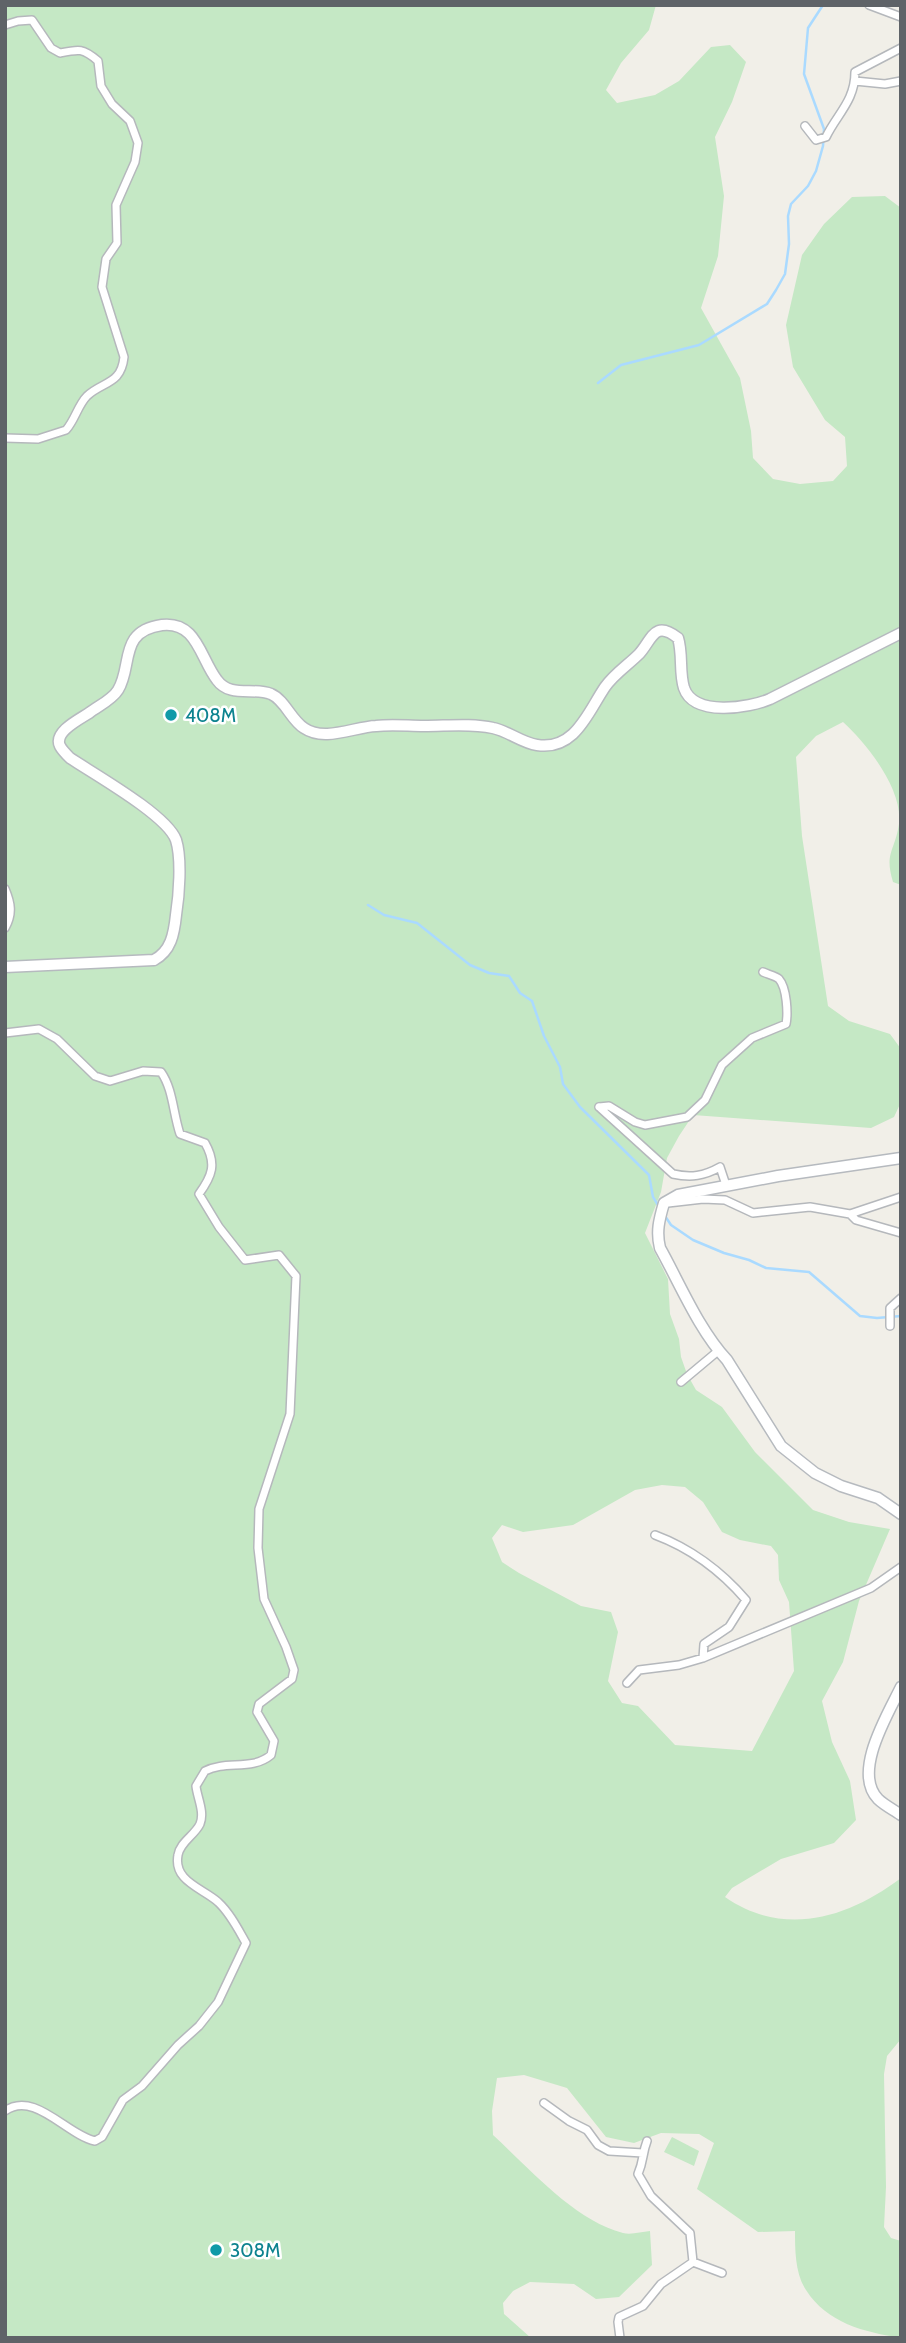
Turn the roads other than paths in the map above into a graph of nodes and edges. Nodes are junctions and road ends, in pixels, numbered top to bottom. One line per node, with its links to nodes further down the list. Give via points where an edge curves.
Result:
1 (869, 5): 2 (street)
2 (901, 17)
3 (5, 25): 8 (street, via 32,20 51,48 60,53 78,49 98,61 101,86 111,104 130,121 138,143 135,162 116,205 117,243 106,259 102,287 124,357 122,369 108,384 89,394 66,430 38,439)
4 (901, 48): 5 (street, via 855,72)
5 (855, 81): 6 (street, via 876,86); 7 (street, via 846,107 823,138 816,140)
6 (901, 81)
7 (805, 126)
8 (5, 438)
9 (901, 633): 12 (street, via 770,699 730,707 697,703 685,690 678,638 658,631 605,687 576,732 555,744 539,746 495,728 472,726 376,726 332,734 309,731 275,695 223,686 193,636 179,626 147,630 132,642 118,691 69,727 59,741 70,758 152,812 176,838 174,935 164,955 154,960)
10 (5, 889): 11 (street, via 11,904)
11 (5, 928)
12 (5, 967)
13 (763, 972): 16 (street, via 782,985 786,1024 752,1038 722,1065 705,1100 687,1117 645,1125 608,1106 598,1107 673,1174 700,1176 720,1167)
14 (5, 1033): 33 (street, via 39,1029 57,1039 95,1076 110,1080 143,1070 161,1072 169,1083 180,1134 205,1143 212,1155 208,1181 198,1194 219,1227 245,1260 279,1255 296,1276 290,1414 259,1509 258,1548 264,1599 294,1670 292,1679 259,1704 257,1712 274,1741 271,1755 263,1761 205,1771 196,1786 200,1825 178,1852 177,1864 182,1876 218,1902 246,1943 218,2002 151,2077 123,2100 102,2137 84,2139 25,2105)
15 (901, 1158): 16 (street)
16 (726, 1185): 18 (street, via 678,1195)
17 (901, 1197): 19 (street)
18 (664, 1203): 19 (street, via 725,1200 753,1213 810,1207); 23 (street, via 657,1225 660,1248)
19 (850, 1214): 20 (street, via 856,1220)
20 (901, 1233)
21 (901, 1298): 22 (street, via 891,1304)
22 (889, 1320)
23 (718, 1351): 24 (street); 25 (street, via 781,1446 816,1473 878,1498)
24 (681, 1382)
25 (900, 1515)
26 (655, 1535): 28 (street, via 677,1543 707,1564 746,1600 729,1627 704,1644)
27 (901, 1567): 28 (street, via 871,1588)
28 (703, 1658): 29 (street, via 639,1670)
29 (627, 1683)
30 (901, 1687): 31 (street, via 868,1763 877,1799)
31 (901, 1815)
32 (544, 2103): 35 (street, via 587,2130 598,2146)
33 (5, 2111)
34 (647, 2141): 35 (street)
35 (643, 2153): 36 (street, via 638,2174 651,2196 690,2233)
36 (693, 2262): 37 (street); 38 (street, via 661,2284 643,2306 620,2317)
37 (722, 2273)
38 (620, 2338)

